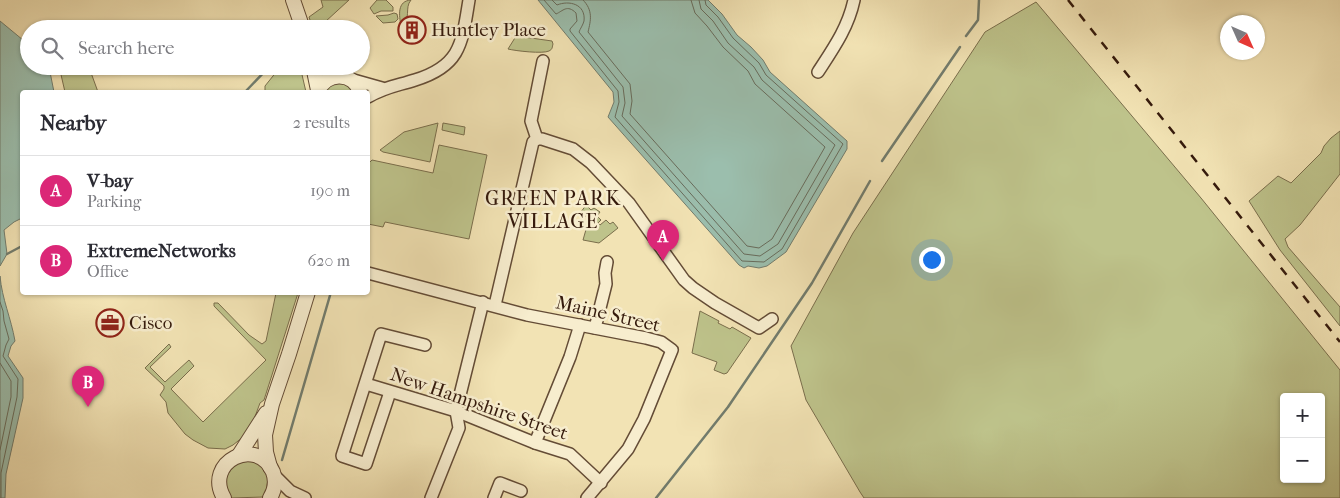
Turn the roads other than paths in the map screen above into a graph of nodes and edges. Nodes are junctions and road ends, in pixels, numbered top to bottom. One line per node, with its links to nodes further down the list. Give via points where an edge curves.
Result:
1 (292, 0): 4 (street)
2 (470, 0): 10 (street, via 458,50 449,63 421,78)
3 (854, 0): 6 (street, via 845,30)
4 (300, 20)
5 (543, 61): 15 (street, via 531,121)
6 (818, 72)
7 (315, 75): 11 (street)
8 (341, 75): 9 (street)
9 (344, 77): 10 (street); 12 (street, via 327,79); 13 (street, via 356,84)
10 (382, 88): 14 (street)
11 (318, 90)
12 (319, 90)
13 (359, 90)
14 (370, 96)
15 (537, 139): 19 (street, via 533,142); 20 (street, via 568,146 591,162 629,203 676,271 693,288 759,328)
16 (607, 262): 22 (street, via 606,284)
17 (370, 274): 19 (street, Maine Street)
18 (307, 295): 26 (street)
19 (489, 304): 21 (street, Maine Street); 27 (street)
20 (772, 319)
21 (580, 324): 22 (street, Maine Street); 28 (street)
22 (595, 328): 31 (street, Maine Street, via 661,342 672,350 628,449)
23 (425, 344): 24 (street, via 381,334)
24 (366, 384): 25 (street, New Hampshire Street); 25 (street, via 342,456 366,464)
25 (390, 392): 27 (street, New Hampshire Street)
26 (272, 404): 29 (street); 30 (street, via 265,435)
27 (456, 412): 28 (street, New Hampshire Street); 36 (street, via 459,428)
28 (535, 443): 31 (street, New Hampshire Street, via 570,454)
29 (239, 455): 30 (street, via 258,457); 33 (street, via 222,469 219,482)
30 (272, 471): 34 (street, via 274,489); 35 (street, via 290,491)
31 (601, 482): 38 (street, Maine Street)
32 (521, 491): 37 (street, via 500,482)
33 (223, 497)
34 (270, 498)
35 (305, 498)
36 (431, 498)
37 (494, 498)
38 (586, 498)

